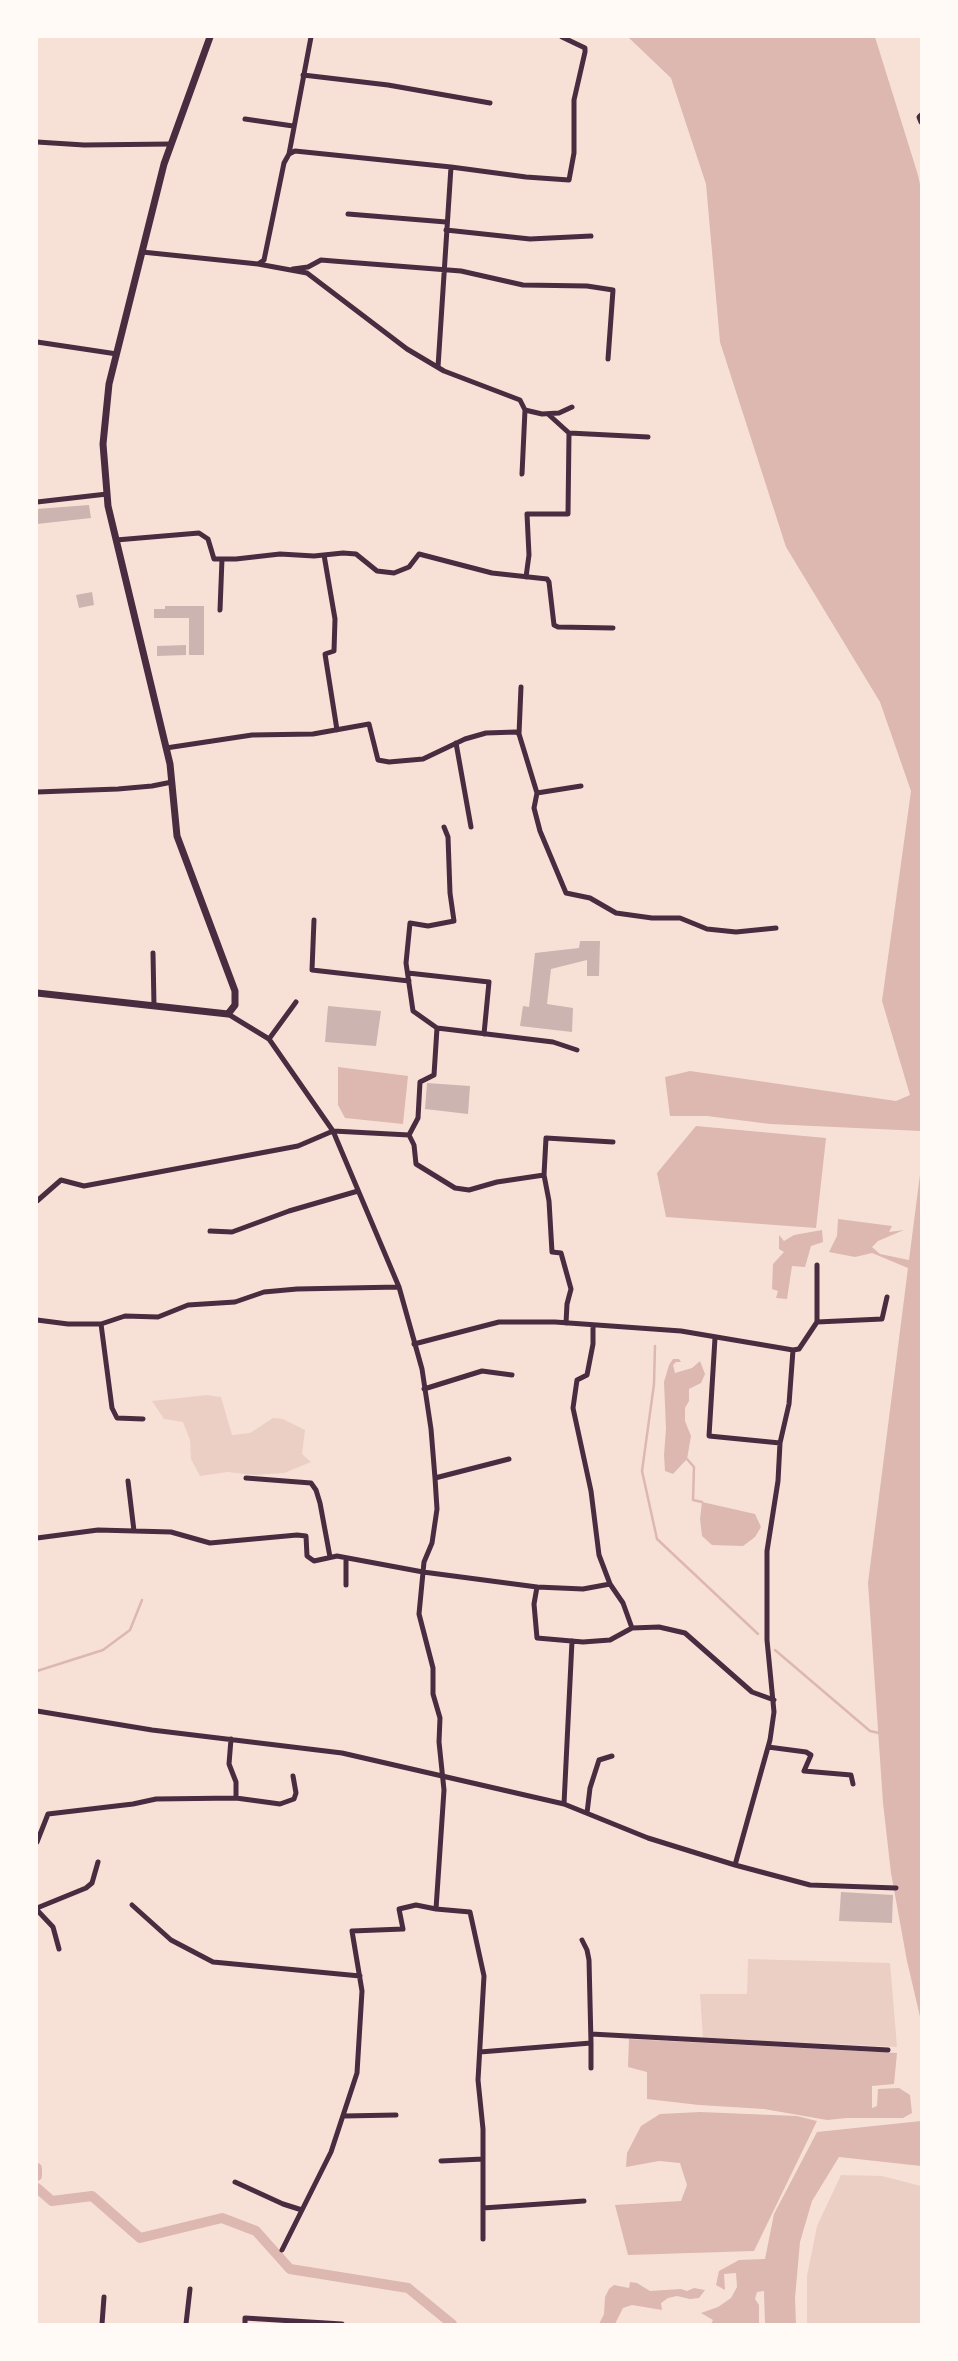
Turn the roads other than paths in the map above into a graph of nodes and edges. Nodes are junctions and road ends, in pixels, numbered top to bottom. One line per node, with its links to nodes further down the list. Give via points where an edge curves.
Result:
1 (210, 37): 11 (main road)
2 (311, 37): 4 (street)
3 (562, 37): 13 (street, via 585,52 574,100 569,180)
4 (303, 75): 5 (street); 9 (street)
5 (490, 103)
6 (921, 115): 8 (street)
7 (245, 119): 9 (street)
8 (921, 122)
9 (293, 126): 12 (street)
10 (37, 142): 11 (street)
11 (171, 144): 18 (main road)
12 (289, 154): 13 (street, via 295,150); 19 (street, via 267,251)
13 (451, 167): 15 (street)
14 (348, 214): 15 (street)
15 (446, 222): 16 (street)
16 (446, 230): 17 (street, via 530,239); 21 (street)
17 (591, 236)
18 (142, 252): 19 (street); 23 (main road)
19 (258, 264): 20 (street)
20 (293, 269): 21 (street, via 321,260); 25 (street, via 307,273)
21 (443, 271): 24 (street, via 523,285 612,290); 25 (street)
22 (37, 342): 23 (street)
23 (117, 354): 32 (main road, via 103,444)
24 (608, 359)
25 (438, 367): 27 (street, via 520,400)
26 (572, 407): 28 (street)
27 (525, 410): 28 (street); 31 (street)
28 (547, 414): 29 (street)
29 (569, 433): 30 (street); 37 (street, via 568,514 527,514)
30 (648, 437)
31 (523, 474)
32 (107, 494): 33 (street); 34 (main road)
33 (37, 502)
34 (116, 540): 36 (street, via 199,533 208,540 214,559); 44 (main road)
35 (324, 555): 36 (street); 37 (street, via 356,554 377,571 394,573 410,567 419,554 492,573); 41 (street, via 335,619 334,651 325,654)
36 (222, 559): 38 (street)
37 (526, 576): 39 (street, via 550,582 553,622 558,627)
38 (220, 610)
39 (613, 628)
40 (521, 687): 42 (street)
41 (337, 730): 43 (street, via 369,724 383,762 423,758); 44 (street, via 252,734)
42 (519, 734): 43 (street, via 492,732); 48 (street)
43 (456, 743): 50 (street)
44 (166, 748): 45 (main road)
45 (172, 782): 47 (street); 59 (main road, via 177,836 235,991 235,1005)
46 (581, 786): 48 (street)
47 (37, 792)
48 (537, 793): 52 (street, via 534,808 540,831 566,892 590,898 616,913 680,918 707,929)
49 (444, 827): 54 (street, via 454,921 428,926 410,923)
50 (471, 827)
51 (314, 920): 55 (street, via 312,970)
52 (776, 928)
53 (153, 953): 58 (street)
54 (408, 973): 55 (street); 61 (street, via 489,982)
55 (409, 981): 60 (street, via 413,1011)
56 (37, 993): 58 (main road)
57 (296, 1002): 62 (street)
58 (154, 1006): 59 (main road)
59 (228, 1014): 62 (street)
60 (437, 1028): 61 (street); 65 (street, via 434,1075 420,1082 418,1118)
61 (484, 1034): 63 (street, via 553,1042)
62 (269, 1039): 64 (street)
63 (577, 1050)
64 (333, 1131): 65 (street); 68 (street); 69 (street, via 298,1146 84,1186 61,1181)
65 (409, 1135): 67 (street, via 416,1164 455,1188 469,1190)
66 (613, 1142): 67 (street, via 546,1138)
67 (544, 1175): 76 (street, via 552,1252 561,1253 570,1289)
68 (358, 1191): 70 (street, via 232,1232); 72 (street)
69 (37, 1201)
70 (210, 1231)
71 (817, 1265): 75 (street)
72 (399, 1287): 77 (street, via 264,1292 235,1302 188,1305 158,1317 125,1316); 80 (street)
73 (887, 1297): 75 (street, via 882,1319)
74 (37, 1320): 77 (street)
75 (817, 1322): 81 (street, via 799,1349)
76 (566, 1323): 78 (street); 80 (street, via 499,1322)
77 (102, 1324): 84 (street, via 112,1408 117,1418)
78 (593, 1325): 79 (street); 95 (street, via 587,1375 577,1380 573,1408 599,1555)
79 (715, 1338): 81 (street); 85 (street, via 709,1436)
80 (414, 1344): 83 (street)
81 (793, 1350): 85 (street, via 789,1404)
82 (512, 1375): 83 (street, via 482,1371)
83 (424, 1389): 88 (street)
84 (143, 1419)
85 (780, 1443): 100 (street, via 767,1550 767,1643)
86 (509, 1459): 88 (street)
87 (246, 1478): 92 (street, via 311,1483 320,1503)
88 (435, 1478): 94 (street, via 437,1509)
89 (128, 1481): 90 (street)
90 (134, 1531): 91 (street, via 99,1530); 92 (street, via 171,1532 210,1543 306,1536 307,1556 314,1560)
91 (37, 1538)
92 (330, 1557): 93 (street)
93 (346, 1559): 94 (street); 96 (street)
94 (423, 1572): 97 (street); 105 (street, via 419,1614 433,1668)
95 (610, 1584): 97 (street, via 583,1589); 98 (street)
96 (346, 1585)
97 (537, 1587): 99 (street, via 537,1638)
98 (632, 1628): 99 (street, via 610,1640); 100 (street, via 659,1627 685,1633 752,1692)
99 (572, 1641): 109 (street)
100 (774, 1700): 103 (street)
101 (37, 1712): 102 (street)
102 (230, 1740): 105 (street, via 342,1753); 108 (street)
103 (768, 1747): 107 (street, via 806,1752 811,1755 804,1771 851,1775); 113 (street)
104 (612, 1756): 110 (street, via 599,1760)
105 (442, 1775): 109 (street); 117 (street)
106 (293, 1776): 108 (street, via 294,1799 280,1804)
107 (853, 1784)
108 (236, 1798): 111 (street, via 156,1799 48,1814)
109 (564, 1804): 110 (street)
110 (587, 1813): 113 (street)
111 (37, 1842)
112 (98, 1862): 116 (street, via 86,1888)
113 (735, 1866): 114 (street, via 810,1885)
114 (896, 1888)
115 (132, 1905): 120 (street, via 170,1940 213,1962)
116 (37, 1909): 119 (street, via 53,1927)
117 (436, 1909): 120 (street, via 416,1905 399,1909 403,1928 352,1931); 124 (street, via 470,1912 484,1976)
118 (582, 1940): 121 (street, via 589,1960)
119 (59, 1949)
120 (360, 1976): 127 (street, via 357,2073)
121 (591, 2035): 122 (street); 123 (street)
122 (591, 2043): 124 (street); 125 (street)
123 (888, 2050)
124 (480, 2052): 128 (street)
125 (591, 2068)
126 (396, 2115): 127 (street)
127 (344, 2116): 133 (street)
128 (483, 2159): 129 (street); 132 (street)
129 (441, 2161)
130 (235, 2182): 133 (street)
131 (584, 2201): 132 (street)
132 (483, 2208): 134 (street)
133 (302, 2210): 135 (street)
134 (483, 2239)
135 (282, 2250)
136 (190, 2289): 140 (street)
137 (104, 2297): 139 (street)
138 (337, 2323): 141 (street, via 245,2318)
139 (102, 2324)
140 (186, 2324)
141 (245, 2324)

